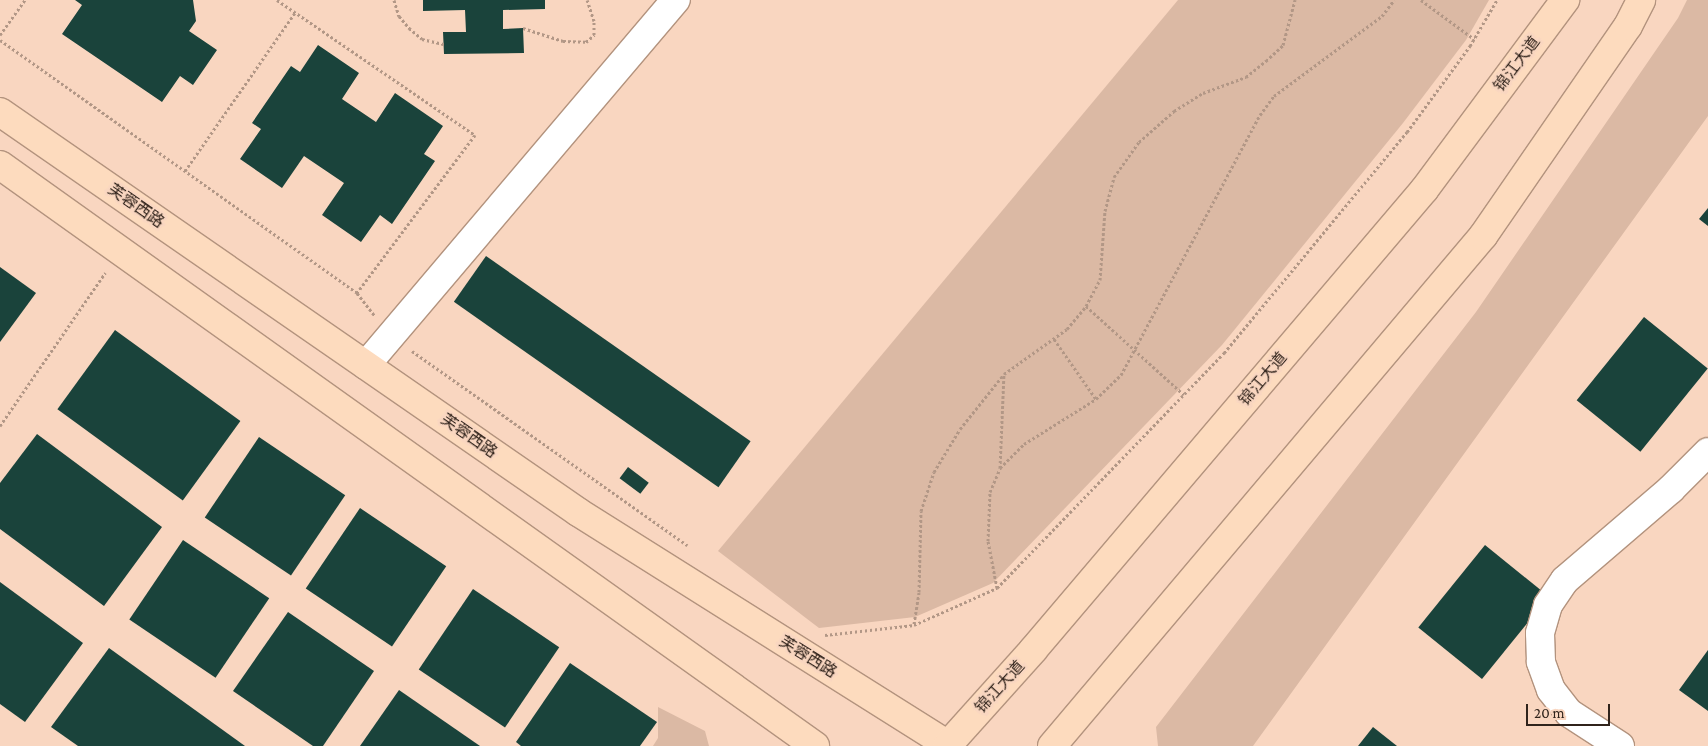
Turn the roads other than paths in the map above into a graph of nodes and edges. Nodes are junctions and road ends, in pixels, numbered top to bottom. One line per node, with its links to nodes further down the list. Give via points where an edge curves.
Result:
1 (676, 0): 6 (street)
2 (1565, 0): 9 (main road, 锦江大道, via 1424,190)
3 (1641, 0): 10 (main road, via 1628,26 1483,236)
4 (0, 112): 6 (main road, 芙蓉西路)
5 (0, 165): 8 (main road)
6 (366, 365): 9 (main road, 芙蓉西路, via 578,512)
7 (1708, 452): 11 (street, via 1671,489 1565,580 1548,605 1540,633 1541,662 1551,690 1569,713)
8 (815, 746)
9 (948, 746)
10 (1052, 746)
11 (1620, 746)

